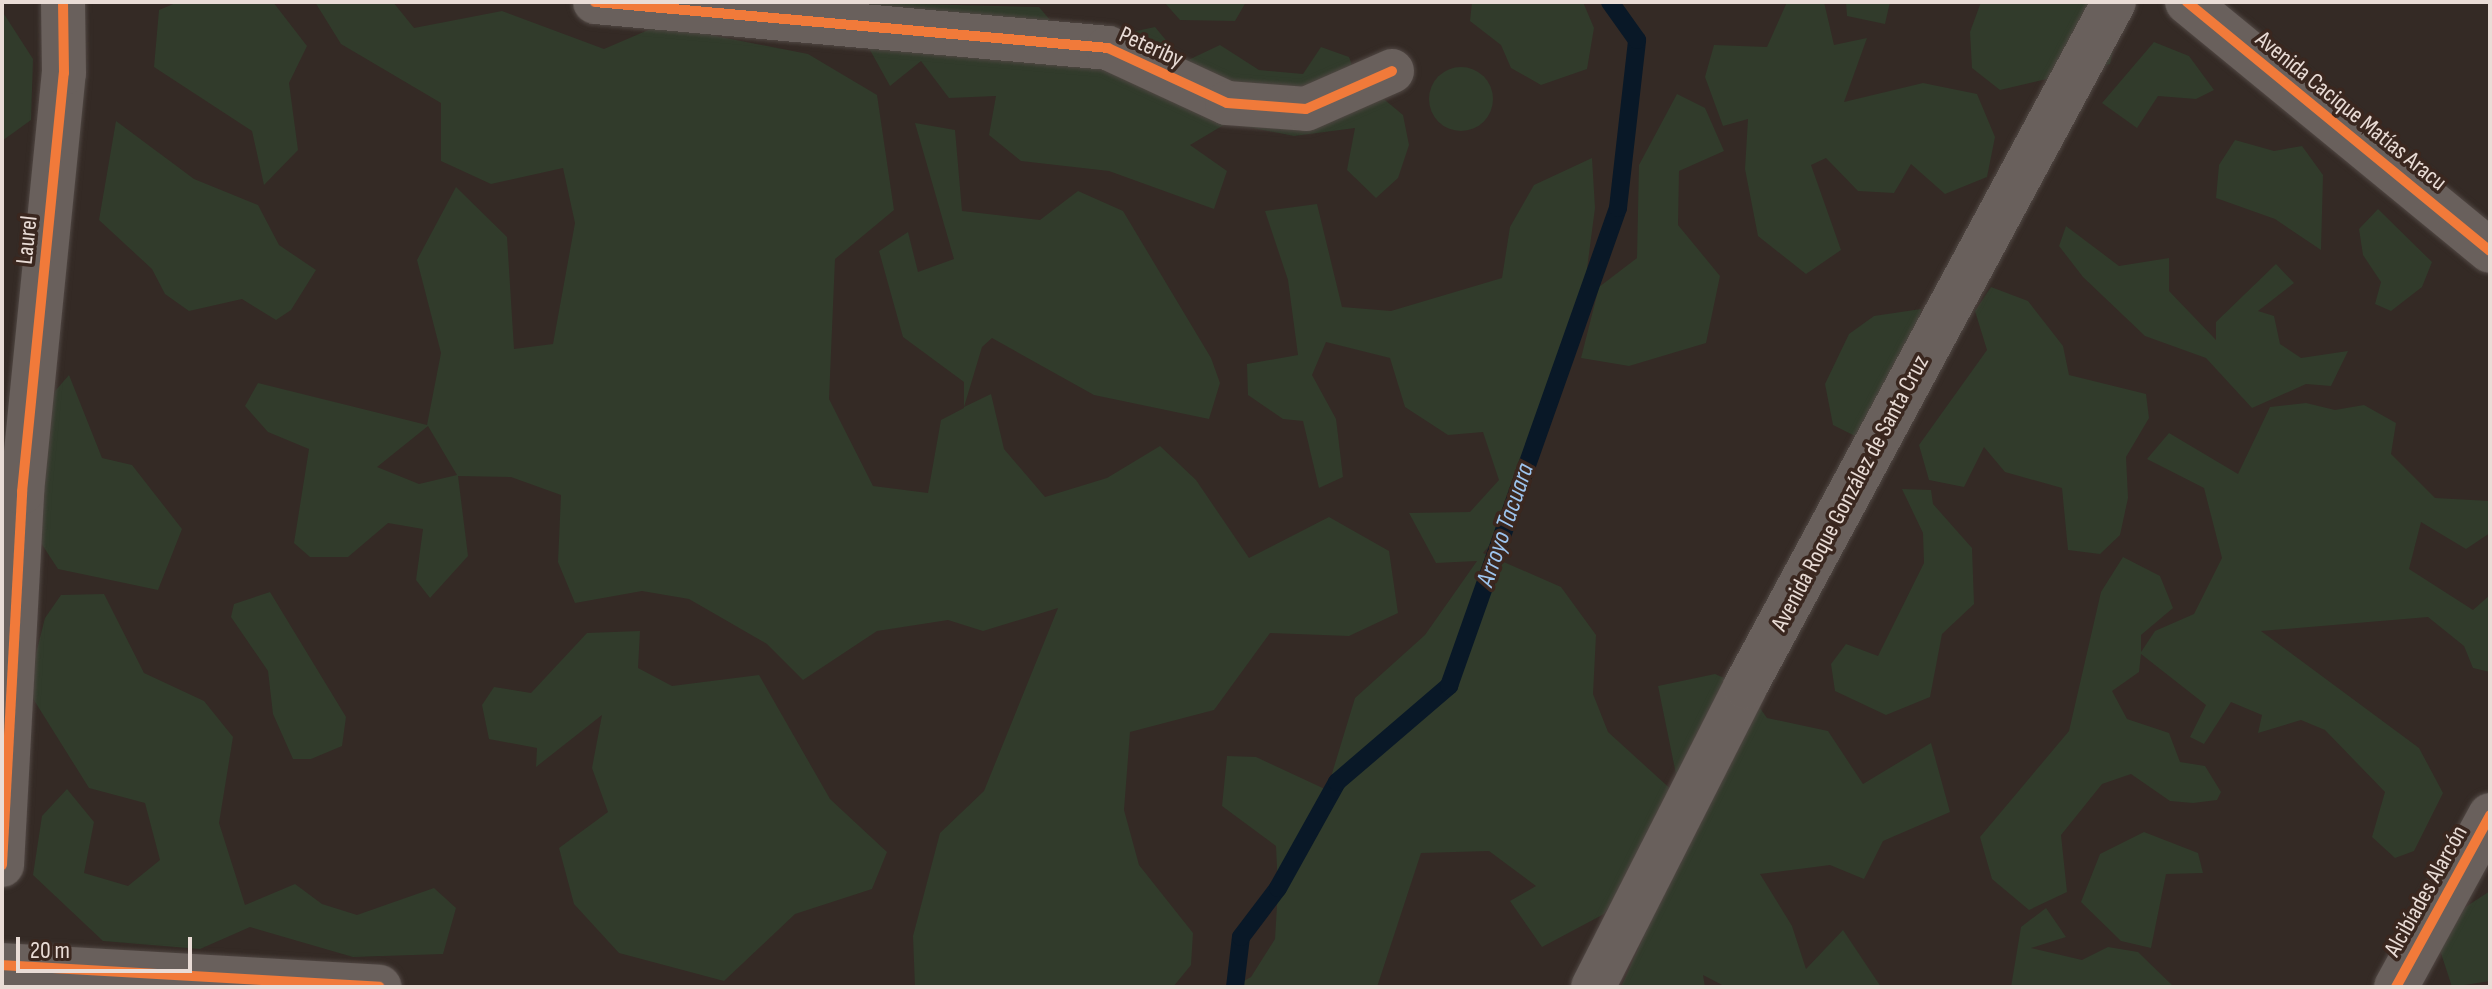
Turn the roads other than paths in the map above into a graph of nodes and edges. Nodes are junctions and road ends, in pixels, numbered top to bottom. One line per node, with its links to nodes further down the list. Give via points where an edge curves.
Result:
1 (63, 2): 8 (street, Laurel, via 64,73 22,492)
2 (595, 2): 5 (street, Peteriby, via 1108,48 1227,103 1306,109)
3 (2114, 2): 11 (street, Avenida Roque González de Santa Cruz, via 1745,687)
4 (2187, 2): 6 (street, Avenida Cacique Matías Aracu)
5 (1392, 71)
6 (2490, 251)
7 (2490, 815): 12 (street, Alcibíades Alarcón)
8 (2, 865)
9 (2, 965): 10 (street)
10 (379, 987)
11 (1593, 987)
12 (2396, 987)

